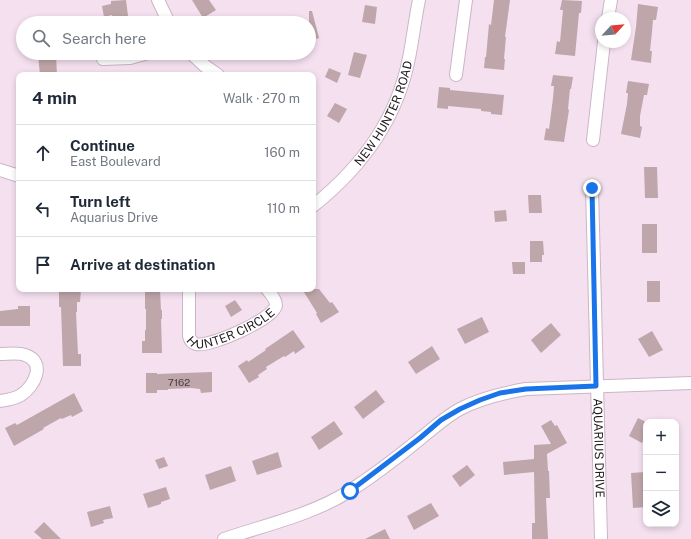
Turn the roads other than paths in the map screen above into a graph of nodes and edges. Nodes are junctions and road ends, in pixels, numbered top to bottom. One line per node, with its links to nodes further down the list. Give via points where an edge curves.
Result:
1 (158, 0): 6 (street)
2 (419, 0): 15 (street, NEW HUNTER ROAD, via 409,58 391,112 365,156 334,190)
3 (466, 0): 10 (street)
4 (611, 0): 5 (street)
5 (609, 12)
6 (166, 16)
7 (603, 48): 11 (street)
8 (199, 60): 9 (street)
9 (214, 72)
10 (456, 75)
11 (592, 140)
12 (0, 170): 13 (street)
13 (16, 175)
14 (592, 188): 20 (street, AQUARIUS DRIVE)
15 (316, 204)
16 (189, 292): 17 (street, HUNTER CIRCLE, via 189,336 190,340 200,345 238,333 275,309 275,299)
17 (269, 292)
18 (0, 354): 21 (street, via 25,354 32,359 38,373 35,381 24,392 12,399)
19 (691, 383): 20 (street)
20 (596, 386): 22 (street, via 526,389 500,393 480,400 441,420 350,491 329,503); 23 (street, AQUARIUS DRIVE)
21 (0, 401)
22 (224, 539)
23 (601, 539)

